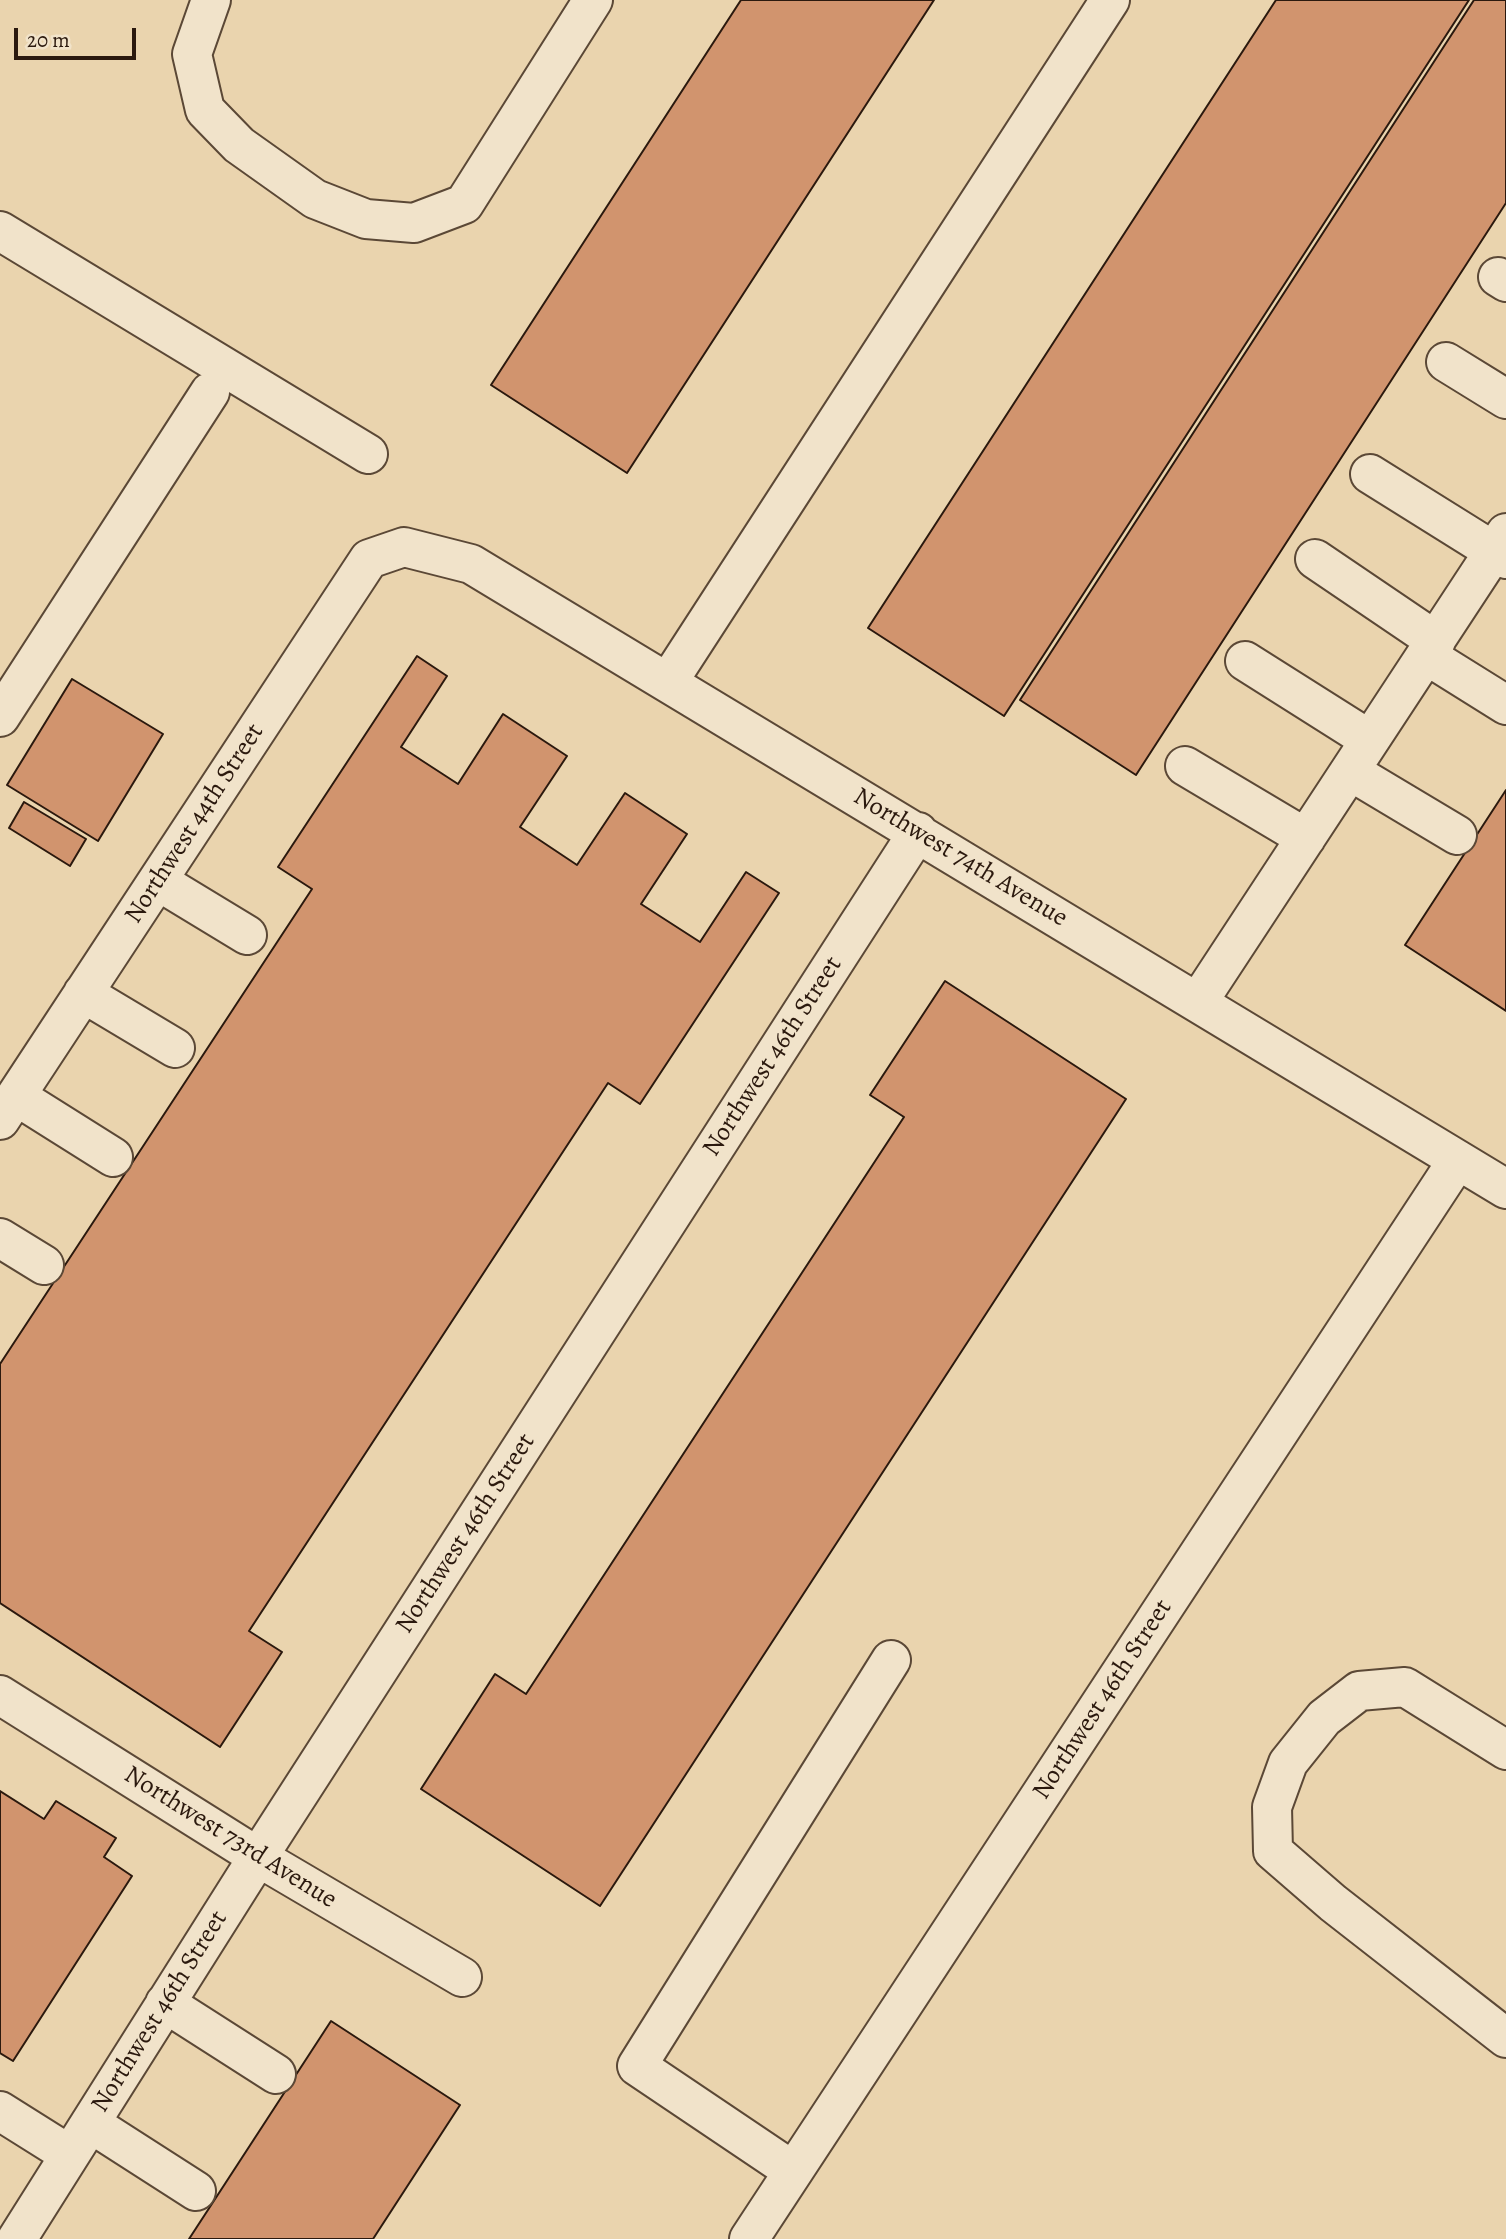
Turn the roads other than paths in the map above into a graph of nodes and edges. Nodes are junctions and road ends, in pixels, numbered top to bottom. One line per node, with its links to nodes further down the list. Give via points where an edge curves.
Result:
1 (211, 0): 2 (street, via 192,54 205,110 239,145 315,199 366,219 414,223 464,204)
2 (593, 0)
3 (1110, 0): 15 (street)
4 (0, 231): 8 (street)
5 (1446, 362): 7 (street)
6 (211, 392): 17 (street)
7 (1506, 399)
8 (368, 454)
9 (1370, 474): 11 (street)
10 (404, 547): 15 (street, Northwest 74th Avenue, via 471,564); 23 (street, Northwest 44th Street, via 369,559)
11 (1502, 548): 13 (street)
12 (1315, 559): 13 (street)
13 (1431, 648): 16 (street); 18 (street)
14 (1245, 661): 18 (street)
15 (668, 682): 20 (street, Northwest 74th Avenue)
16 (1506, 705)
17 (0, 717)
18 (1360, 755): 21 (street); 22 (street)
19 (1185, 766): 22 (street)
20 (918, 832): 26 (street, Northwest 74th Avenue); 37 (street, Northwest 46th Street)
21 (1458, 835)
22 (1306, 838): 26 (street)
23 (158, 881): 24 (street); 25 (street, Northwest 44th Street)
24 (247, 935)
25 (83, 993): 27 (street); 28 (street, Northwest 44th Street)
26 (1198, 1002): 30 (street, Northwest 74th Avenue)
27 (175, 1048)
28 (8, 1108): 29 (street)
29 (113, 1157)
30 (1457, 1161): 31 (street, Northwest 74th Avenue); 44 (street, Northwest 46th Street)
31 (1506, 1189)
32 (0, 1238): 33 (street)
33 (44, 1265)
34 (891, 1660): 44 (street, via 637,2066)
35 (0, 1695): 37 (street, Northwest 73rd Avenue)
36 (1506, 1750): 40 (street, via 1405,1687 1359,1691 1324,1718 1288,1763 1272,1807 1273,1851)
37 (258, 1857): 38 (street, Northwest 73rd Avenue); 39 (street, Northwest 46th Street)
38 (462, 1977)
39 (165, 2003): 41 (street); 43 (street, Northwest 46th Street)
40 (1506, 2038)
41 (276, 2074)
42 (0, 2112): 43 (street)
43 (80, 2139): 45 (street); 46 (street, Northwest 46th Street)
44 (793, 2171): 47 (street, Northwest 46th Street)
45 (196, 2191)
46 (17, 2239)
47 (748, 2239)

